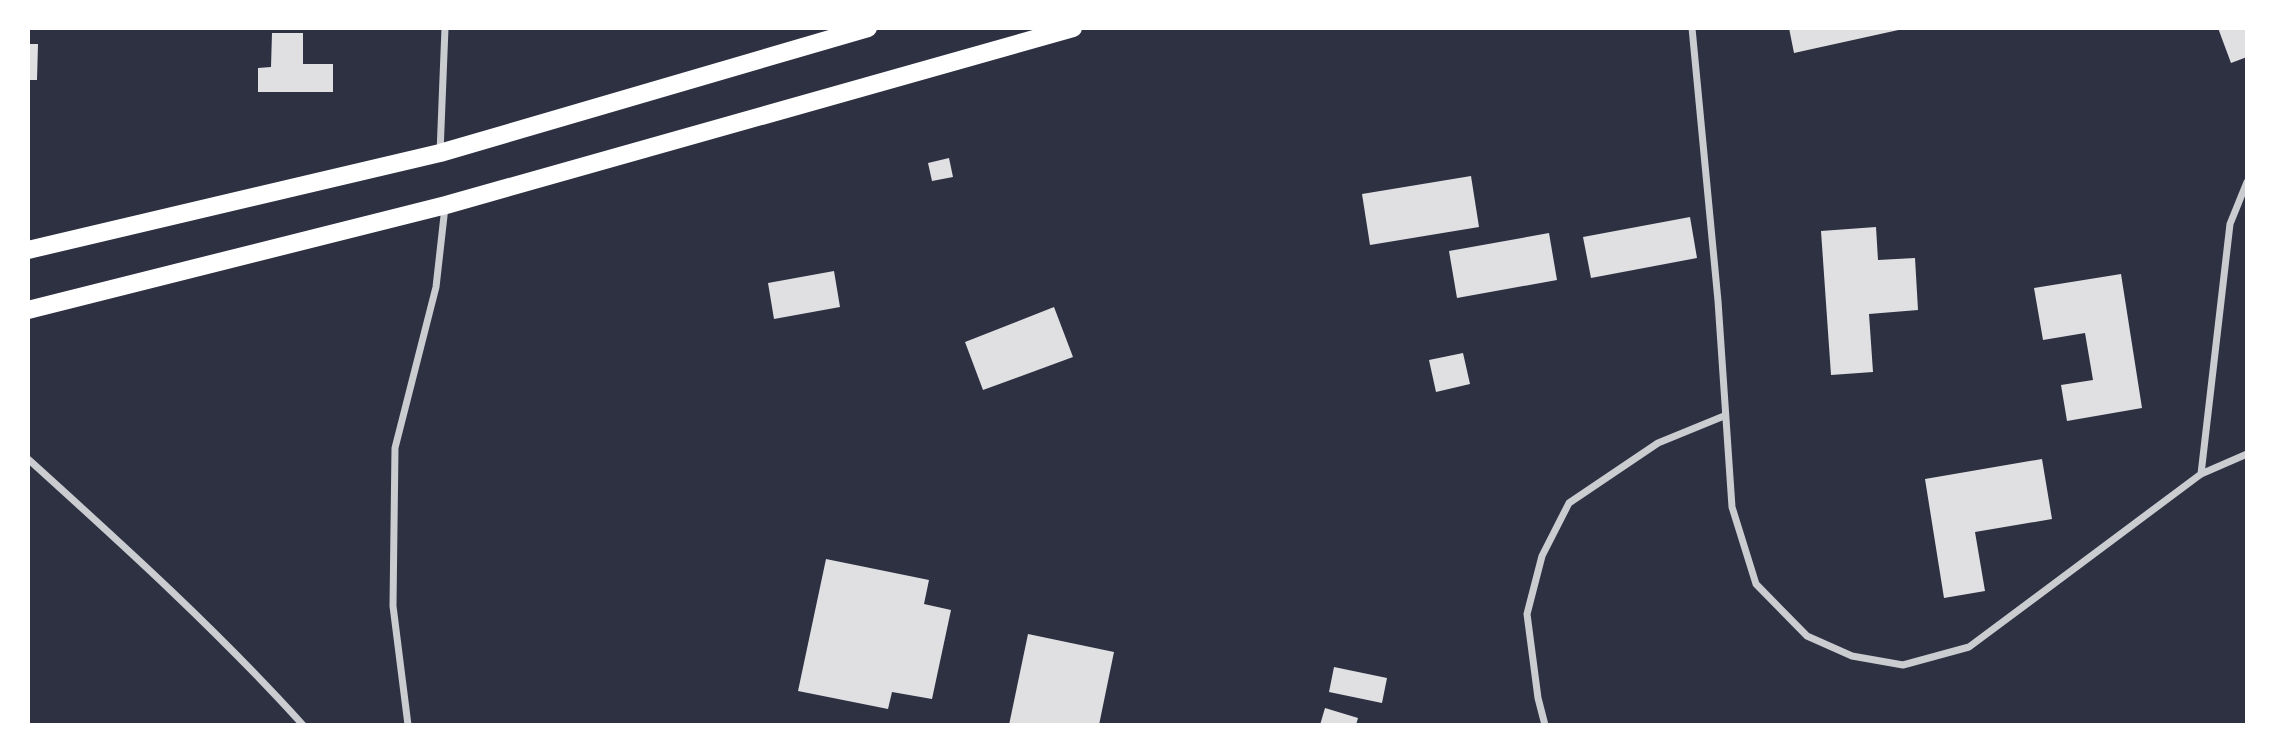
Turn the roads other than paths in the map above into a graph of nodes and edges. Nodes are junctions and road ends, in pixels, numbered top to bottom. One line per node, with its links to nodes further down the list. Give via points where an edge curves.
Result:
1 (445, 28): 5 (street)
2 (868, 28): 5 (main road)
3 (1073, 28): 7 (main road)
4 (1692, 28): 10 (street)
5 (440, 153): 8 (main road)
6 (2247, 182): 13 (street, via 2230,225)
7 (446, 205): 9 (main road); 15 (street, via 436,287 395,448 393,606)
8 (28, 250)
9 (28, 310)
10 (1724, 415): 13 (street, via 1732,507 1756,584 1807,636 1852,656 1903,666 1969,647); 16 (street, via 1658,443 1569,503 1542,556 1527,614)
11 (2247, 454): 13 (street)
12 (28, 459): 14 (street, via 244,660)
13 (2201, 474)
14 (303, 725)
15 (408, 725)
16 (1545, 725)

